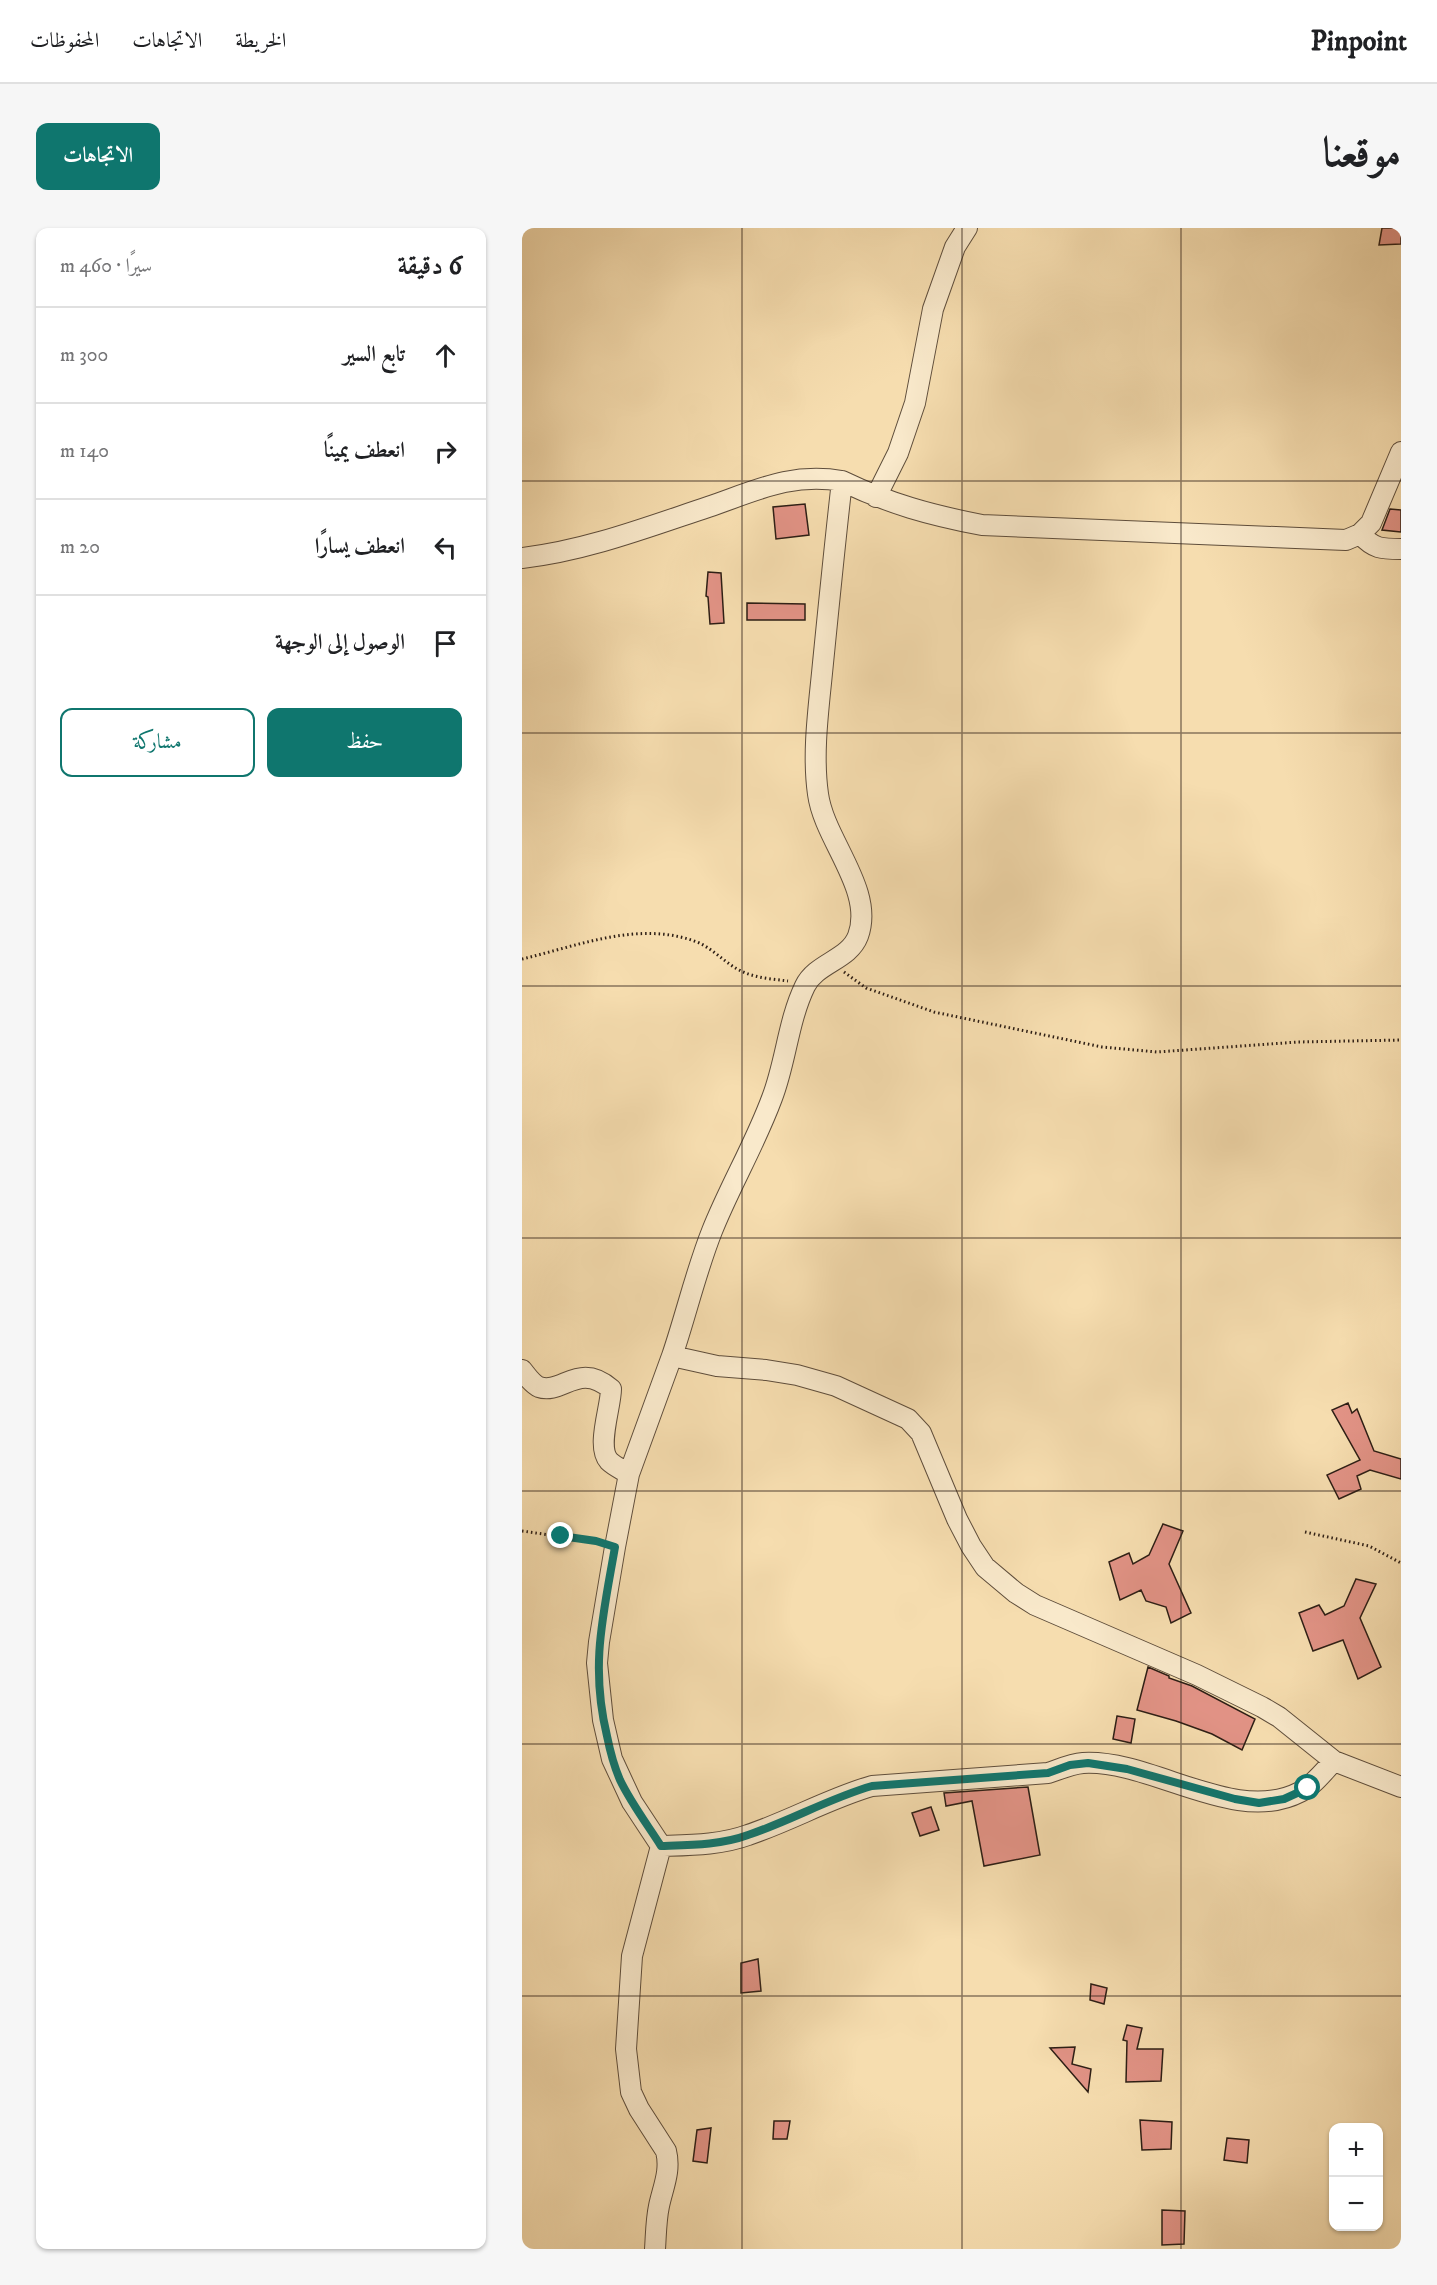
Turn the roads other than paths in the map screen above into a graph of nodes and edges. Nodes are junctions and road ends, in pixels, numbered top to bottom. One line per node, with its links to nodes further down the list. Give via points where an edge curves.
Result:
1 (966, 228): 5 (street, via 955,247 933,309 915,403 898,453)
2 (1401, 452): 4 (street)
3 (842, 482): 5 (street); 8 (street, via 824,478 778,482 611,538); 9 (street, via 816,779 821,811 859,895 858,936 851,947 810,976 804,987 782,1071 712,1231)
4 (1392, 495): 6 (street)
5 (876, 497): 6 (street, via 928,515 982,525 1346,540)
6 (1360, 534): 7 (street, via 1371,545)
7 (1401, 549)
8 (522, 558)
9 (672, 1356): 11 (street); 12 (street, via 717,1366 797,1375 836,1386 908,1419 921,1433 971,1546 996,1578 1035,1605 1262,1707)
10 (522, 1370): 11 (street, via 538,1387 584,1377 605,1384 610,1389 605,1453 609,1461)
11 (630, 1474): 14 (street, via 598,1642 598,1683 612,1759 632,1802)
12 (1334, 1761): 13 (street); 14 (street, via 1301,1792 1259,1803 1127,1769 1088,1763 1048,1773 872,1786 746,1836)
13 (1401, 1787)
14 (661, 1846): 15 (street, via 632,1956 626,2049 632,2092 668,2158)
15 (655, 2249)

